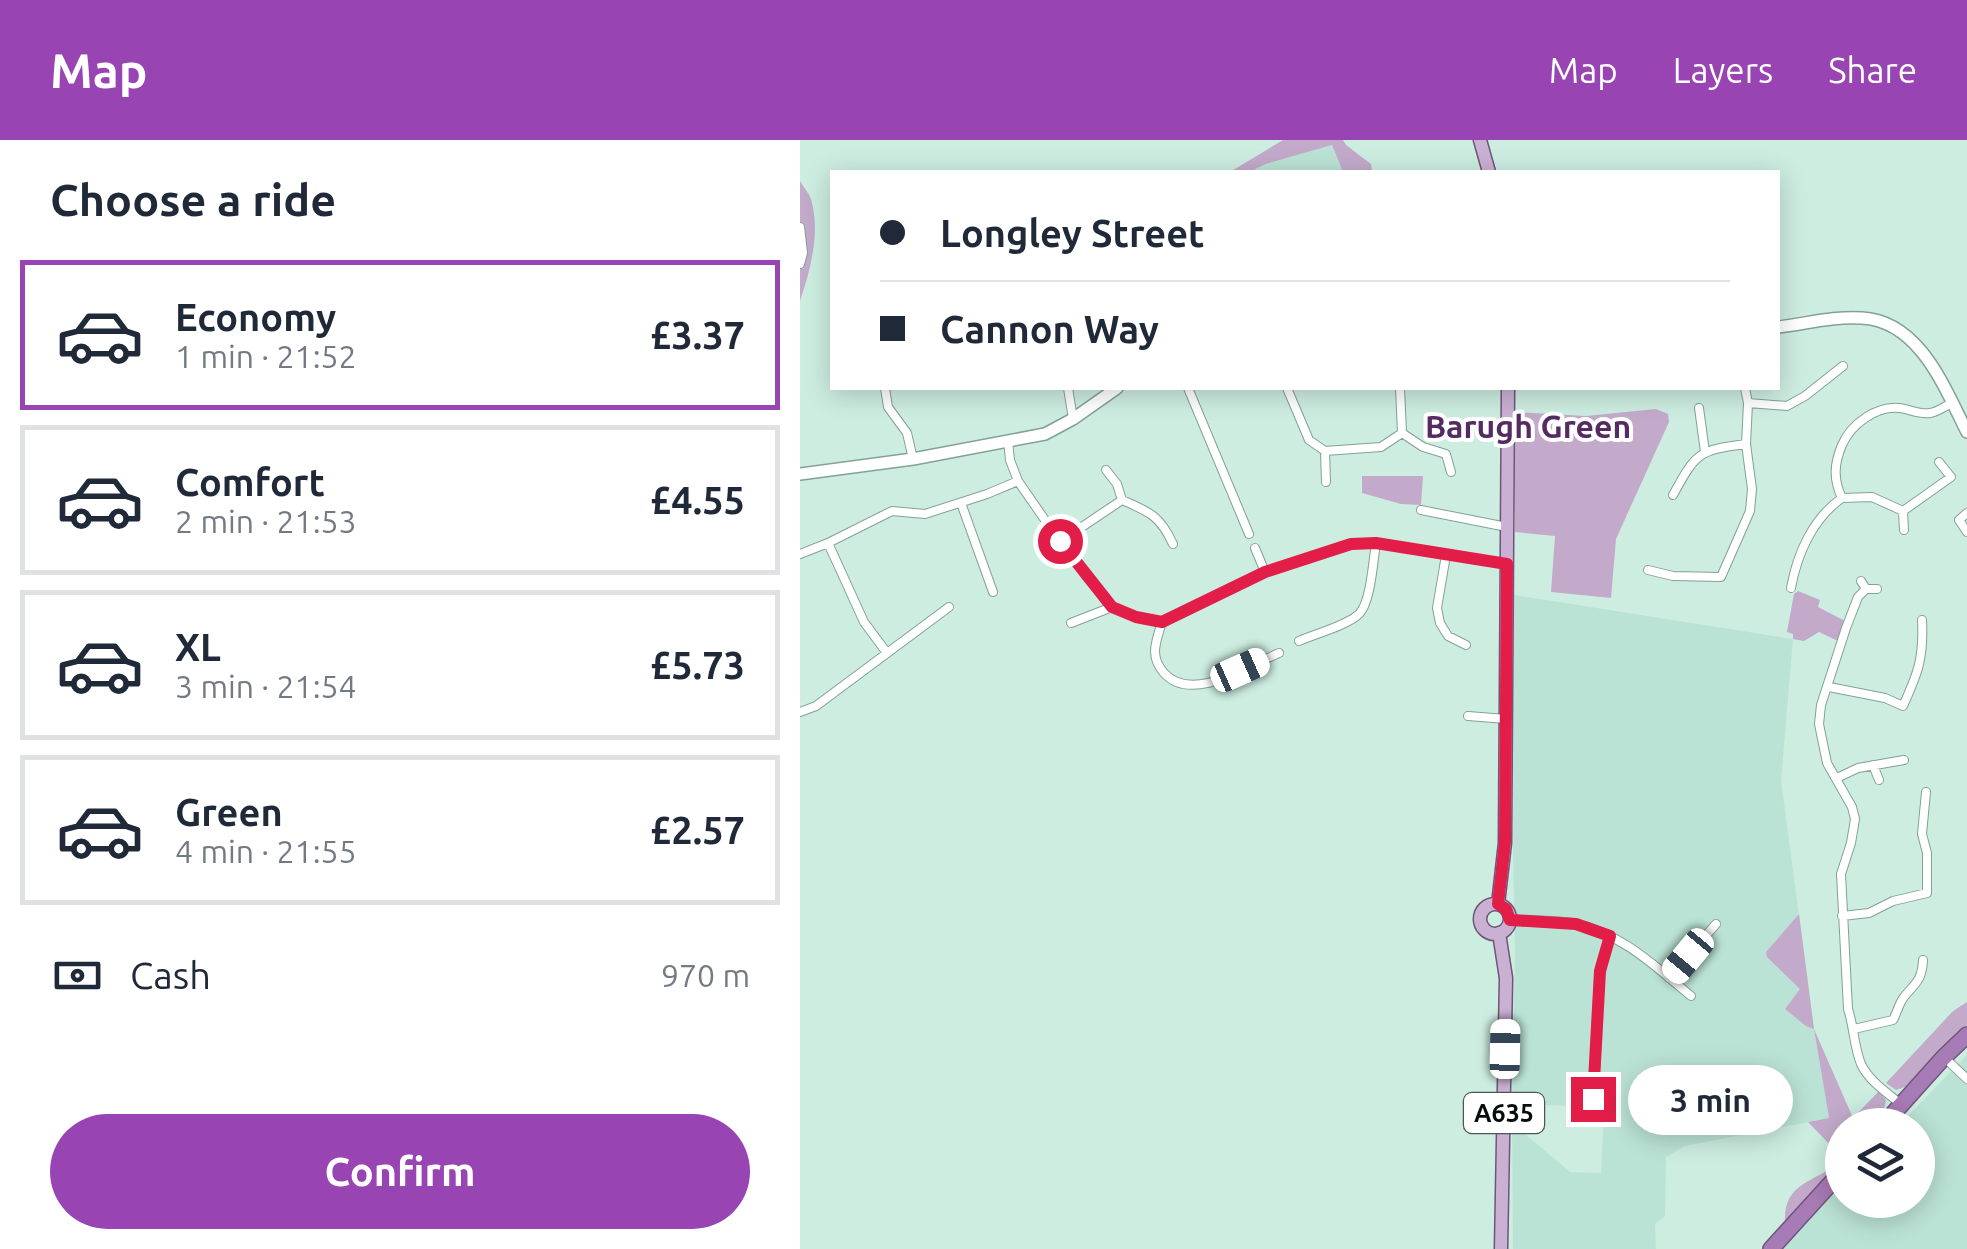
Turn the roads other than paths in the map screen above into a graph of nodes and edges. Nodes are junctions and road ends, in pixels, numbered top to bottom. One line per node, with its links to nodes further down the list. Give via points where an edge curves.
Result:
1 (1480, 140): 2 (main road)
2 (1488, 170)
3 (800, 227): 4 (street)
4 (800, 264)
5 (1780, 327): 15 (street, via 1847,318 1892,326 1925,356)
6 (1843, 366): 16 (street, via 1787,406)
7 (885, 390): 25 (street)
8 (1068, 390): 18 (street)
9 (1114, 390): 18 (street)
10 (1189, 390): 42 (street)
11 (1288, 390): 23 (street, via 1309,440)
12 (1400, 390): 20 (street)
13 (1508, 390): 39 (main road)
14 (1745, 390): 16 (street)
15 (1952, 403): 19 (street); 33 (street, via 1928,414 1889,409 1856,424 1834,474)
16 (1748, 404): 22 (street)
17 (1699, 408): 24 (street)
18 (1073, 419): 21 (street)
19 (1967, 432)
20 (1402, 434): 23 (street, via 1381,447); 28 (street, via 1446,454)
21 (1008, 442): 25 (street); 30 (street)
22 (1746, 444): 24 (street); 54 (street, via 1750,511 1721,577)
23 (1325, 452): 31 (street)
24 (1705, 452): 32 (street)
25 (913, 460): 29 (street)
26 (1939, 462): 37 (street, via 1954,474)
27 (1106, 470): 34 (street)
28 (1452, 472)
29 (800, 474)
30 (1018, 481): 35 (street); 43 (street)
31 (1326, 482)
32 (1673, 495)
33 (1842, 498): 37 (street, via 1872,496); 55 (street, via 1819,519)
34 (1122, 500): 43 (street); 46 (street, via 1163,523)
35 (961, 502): 44 (street, via 924,514 892,511); 57 (street)
36 (1421, 510): 39 (street)
37 (1903, 511): 40 (street)
38 (1967, 513): 41 (street, via 1958,520)
39 (1507, 527): 51 (main road)
40 (1904, 530)
41 (1967, 532)
42 (1250, 534)
43 (1060, 541): 60 (street)
44 (828, 543): 48 (street); 70 (street, via 864,622)
45 (1376, 543): 49 (street); 53 (street, via 1324,551); 65 (street, via 1362,611)
46 (1173, 544)
47 (1255, 548): 53 (street)
48 (800, 554)
49 (1446, 555): 51 (street); 67 (street, via 1438,616 1448,636)
50 (1661, 557): 54 (street)
51 (1507, 564): 74 (main road)
52 (1648, 570): 54 (street)
53 (1265, 572): 63 (street)
54 (1658, 572)
55 (1791, 588)
56 (1878, 589): 71 (street, via 1863,585)
57 (993, 592)
58 (930, 607): 61 (street)
59 (949, 607): 61 (street)
60 (1112, 607): 63 (street); 64 (street)
61 (937, 616): 70 (street)
62 (1922, 620): 71 (street, via 1918,674 1903,706)
63 (1162, 622): 68 (street, via 1154,659 1181,685 1210,684 1275,654)
64 (1071, 624)
65 (1312, 636): 66 (street); 69 (street)
66 (1300, 641)
67 (1466, 645)
68 (1266, 646)
69 (1316, 646)
70 (887, 654): 72 (street)
71 (1828, 686): 77 (street, via 1819,724)
72 (800, 712)
73 (1468, 716): 74 (street)
74 (1506, 720): 80 (main road)
75 (1904, 760): 76 (street)
76 (1873, 764): 77 (street); 78 (street)
77 (1837, 778): 81 (street, via 1855,819 1841,874)
78 (1879, 780)
79 (1926, 792): 81 (street, via 1927,893)
80 (1498, 904): 82 (main road); 84 (main road, via 1480,918 1485,930)
81 (1842, 916): 89 (street)
82 (1510, 920): 84 (main road); 85 (street, via 1576,924)
83 (1716, 924): 87 (street)
84 (1499, 934): 97 (main road, A635, via 1506,978)
85 (1610, 936): 87 (street); 93 (street, via 1600,971)
86 (1923, 960): 89 (street, via 1892,1020)
87 (1669, 978): 88 (street)
88 (1691, 996)
89 (1854, 1028): 94 (street, via 1864,1068)
90 (1967, 1034): 91 (highway)
91 (1944, 1056): 92 (street); 94 (highway)
92 (1967, 1079)
93 (1593, 1099)
94 (1901, 1104): 95 (highway)
95 (1898, 1108)
96 (1825, 1190): 98 (highway)
97 (1502, 1249)
98 (1771, 1249)

